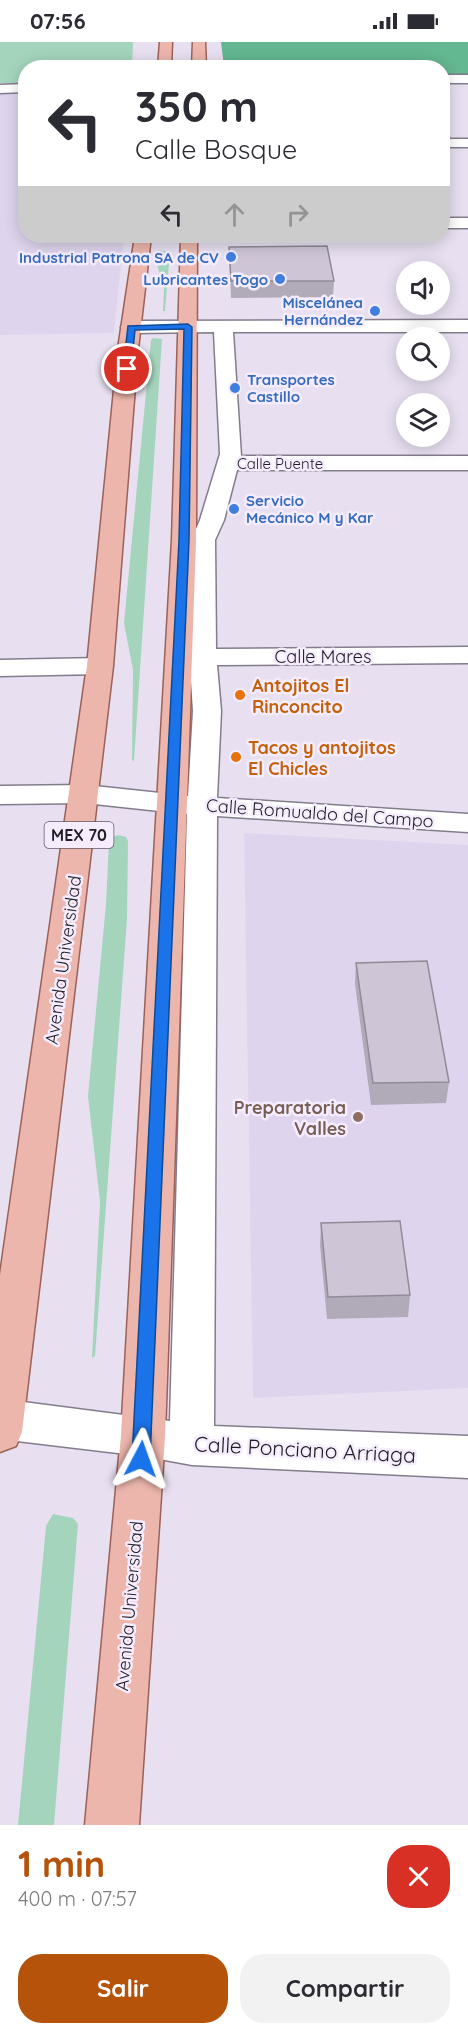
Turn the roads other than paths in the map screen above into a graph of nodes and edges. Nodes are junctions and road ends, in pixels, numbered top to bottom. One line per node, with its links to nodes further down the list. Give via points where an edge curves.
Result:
1 (166, 42): 3 (main road)
2 (199, 42): 4 (main road)
3 (165, 60)
4 (199, 60)
5 (450, 79): 6 (street)
6 (468, 79)
7 (18, 88): 8 (street)
8 (0, 89)
9 (450, 143): 10 (street)
10 (468, 143)
11 (450, 223): 12 (street)
12 (468, 223)
13 (142, 243): 16 (main road, Avenida Universidad / MEX 70)
14 (189, 243): 17 (main road, Avenida Universidad)
15 (468, 326): 18 (street)
16 (131, 327): 17 (street); 23 (main road, Avenida Universidad / MEX 70)
17 (188, 327): 18 (street); 22 (main road, Avenida Universidad, via 184,540)
18 (223, 327): 19 (street, Calle Puente, via 231,454)
19 (228, 463): 20 (street, Calle Puente); 22 (street, via 203,540)
20 (468, 463)
21 (468, 655): 22 (street, Calle Mares)
22 (191, 656): 27 (main road, Avenida Universidad)
23 (100, 666): 24 (street); 25 (main road, Avenida Universidad / MEX 70)
24 (0, 668)
25 (85, 794): 26 (street, Calle Romualdo del Campo); 27 (street, Calle Romualdo del Campo); 29 (main road, Avenida Universidad / MEX 70)
26 (0, 795)
27 (187, 805): 28 (street, Calle Romualdo del Campo); 30 (main road, Avenida Universidad); 31 (street)
28 (468, 823)
29 (0, 1424): 30 (street, Calle Ponciano Arriaga)
30 (143, 1436): 31 (street, Calle Ponciano Arriaga); 33 (main road, Avenida Universidad)
31 (192, 1445): 32 (street, Calle Ponciano Arriaga)
32 (468, 1457)
33 (112, 1825)

